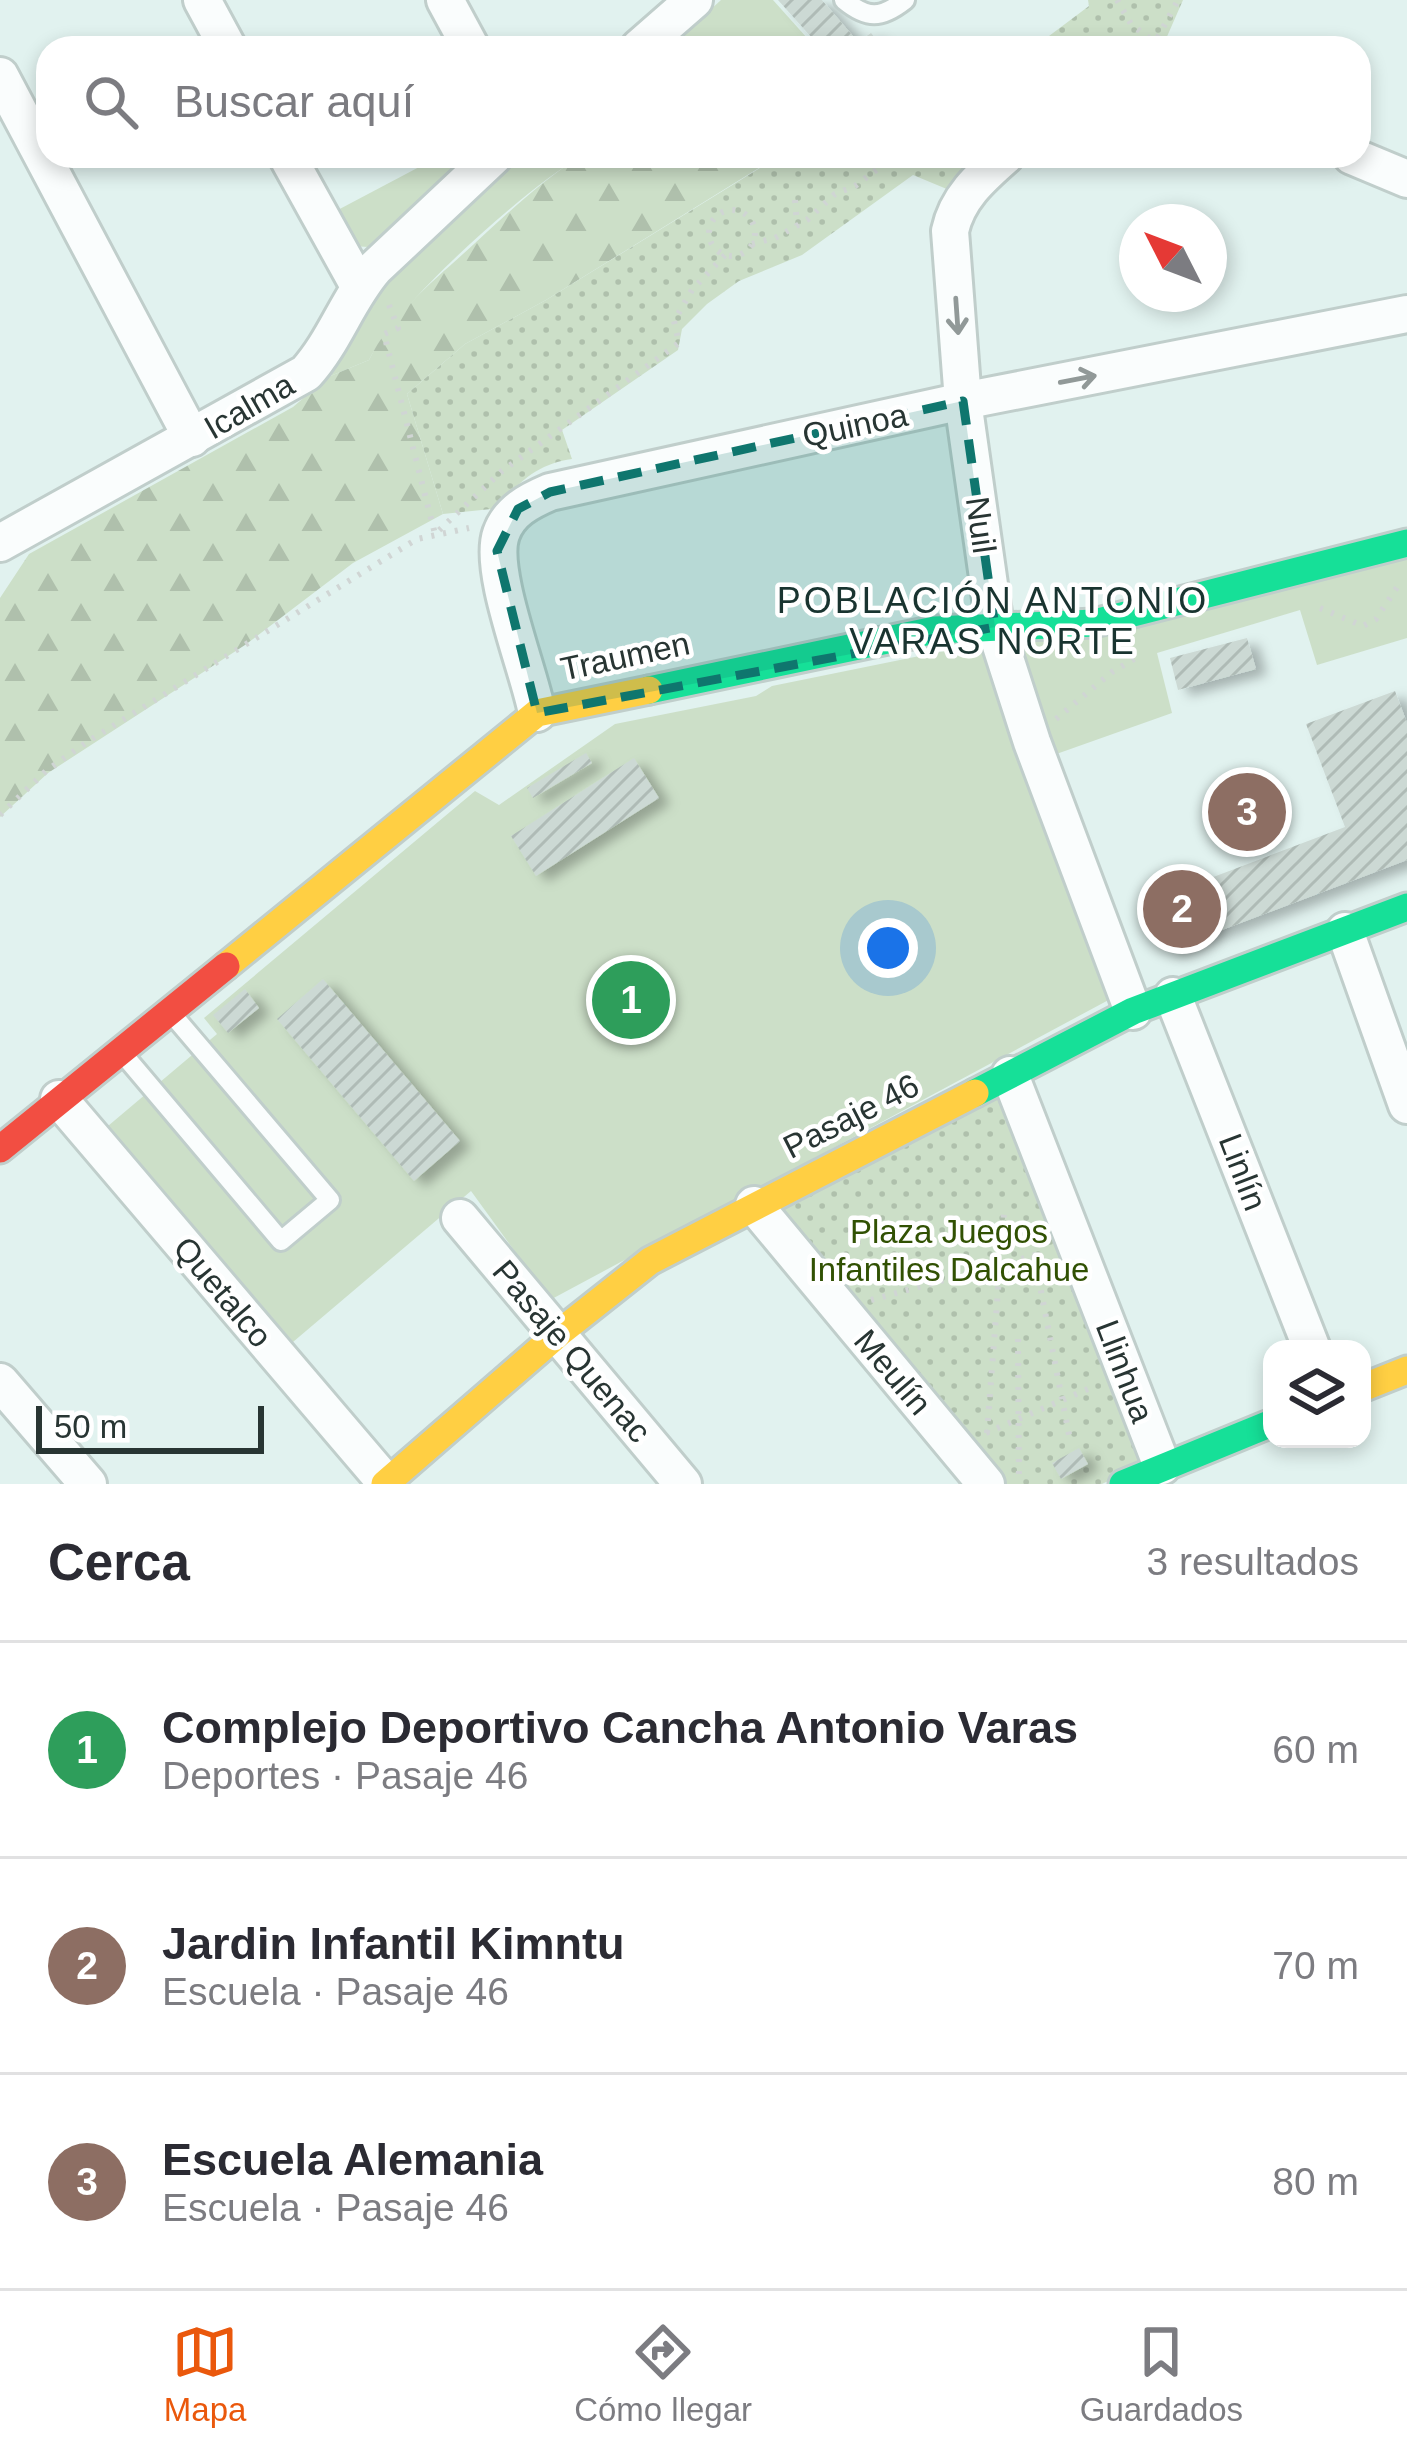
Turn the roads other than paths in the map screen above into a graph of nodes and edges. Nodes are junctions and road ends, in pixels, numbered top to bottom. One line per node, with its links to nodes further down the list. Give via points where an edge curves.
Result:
1 (202, 0): 6 (street)
2 (445, 0): 7 (street)
3 (694, 0): 8 (street)
4 (844, 0): 5 (lane, via 869,16)
5 (905, 0)
6 (222, 36)
7 (464, 36)
8 (653, 36)
9 (0, 76): 10 (street)
10 (36, 144)
11 (1371, 164): 16 (street)
12 (49, 168): 20 (street)
13 (295, 168): 17 (street)
14 (481, 168): 17 (street, Icalma)
15 (993, 168): 19 (street, Nuil, one-way to 19, via 965,195 950,231)
16 (1407, 179)
17 (367, 277): 20 (street, Icalma, via 306,373)
18 (1407, 314): 19 (street, Quinoa, one-way to 18)
19 (963, 401): 23 (street, Nuil); 24 (street, Quinoa, via 532,500 508,520 497,551)
20 (192, 438): 21 (street, Icalma)
21 (1, 540)
22 (1407, 543): 23 (street, Traumen, via 1094,622)
23 (995, 627): 24 (street, Traumen, via 913,634); 29 (street, Nuil)
24 (537, 713): 28 (street, Traumen)
25 (1407, 907): 26 (street, Pasaje 46)
26 (1345, 931): 27 (street, Pasaje 46); 33 (street)
27 (1173, 996): 29 (street, Pasaje 46); 38 (street, Linlín)
28 (169, 1010): 30 (street, Traumen); 30 (lane, via 330,1201 281,1241)
29 (1133, 1011): 31 (street, Pasaje 46)
30 (120, 1050): 32 (street, Traumen)
31 (1010, 1075): 35 (street, Pasaje 46); 43 (street, Llinhua, via 1126,1373)
32 (59, 1099): 34 (street, Traumen); 45 (street, Quetalco)
33 (1407, 1105)
34 (0, 1149)
35 (754, 1205): 37 (street, Pasaje 46, via 650,1261); 47 (street, Meulín, via 840,1309 971,1440)
36 (460, 1218): 37 (street, Pasaje Quenac)
37 (559, 1333): 45 (street, Pasaje 46); 46 (street, Pasaje Quenac)
38 (1308, 1340)
39 (1404, 1376): 41 (street)
40 (0, 1382): 44 (street)
41 (1371, 1385)
42 (1263, 1427): 43 (street)
43 (1137, 1479)
44 (88, 1484)
45 (386, 1484)
46 (683, 1484)
47 (986, 1484)

